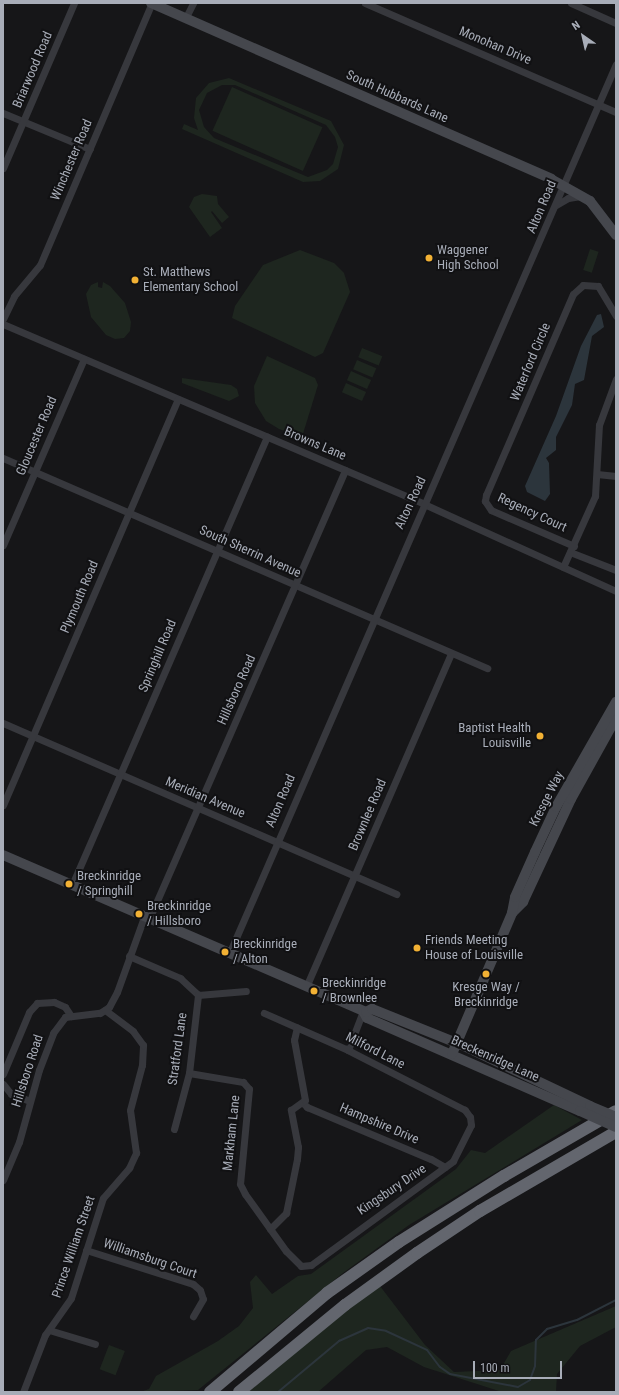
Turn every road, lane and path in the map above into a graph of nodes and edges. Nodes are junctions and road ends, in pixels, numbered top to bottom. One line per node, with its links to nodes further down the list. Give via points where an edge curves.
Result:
1 (74, 3): 12 (street, Briarwood Road)
2 (151, 3): 6 (street, South Hubbards Lane); 13 (street, Winchester Road)
3 (193, 3): 6 (street)
4 (365, 3): 9 (street, Monohan Drive)
5 (571, 3): 7 (street)
6 (186, 17): 15 (street, South Hubbards Lane, via 551,179)
7 (616, 23)
8 (616, 64): 9 (street, Alton Road)
9 (599, 104): 10 (street, Monohan Drive); 15 (street, Alton Road)
10 (616, 112)
11 (3, 113): 12 (street)
12 (23, 121): 13 (street); 14 (street, Briarwood Road)
13 (90, 149): 20 (street, Winchester Road, via 40,265 14,296)
14 (3, 168)
15 (563, 187): 16 (street, South Hubbards Lane); 17 (street, Alton Road)
16 (581, 196): 17 (street, via 568,198); 18 (street, South Hubbards Lane, via 597,208)
17 (556, 205): 32 (street, Alton Road)
18 (616, 235)
19 (616, 316): 31 (street, Waterford Circle, via 598,286 583,285 573,294)
20 (3, 319)
21 (3, 324): 22 (street, Browns Lane)
22 (84, 358): 24 (street, Browns Lane); 28 (street, Gloucester Road)
23 (616, 379): 29 (street, via 599,425)
24 (178, 399): 25 (street, Browns Lane); 33 (street, Plymouth Road)
25 (267, 436): 27 (street, Browns Lane); 36 (street, Springhill Road)
26 (3, 458): 28 (street, South Sherrin Avenue)
27 (345, 470): 32 (street, Browns Lane); 39 (street, Hillsboro Road)
28 (35, 471): 33 (street, South Sherrin Avenue); 34 (street, Gloucester Road)
29 (597, 474): 30 (street); 35 (street, via 594,499)
30 (616, 476)
31 (486, 499): 35 (street, Regency Court, via 491,510)
32 (424, 504): 37 (street, Browns Lane); 41 (street, Alton Road)
33 (130, 513): 36 (street, South Sherrin Avenue); 47 (street, Plymouth Road)
34 (3, 545)
35 (572, 549): 37 (street); 38 (street, Regency Court)
36 (217, 550): 39 (street, South Sherrin Avenue); 48 (street, Springhill Road)
37 (564, 567): 40 (street, Browns Lane)
38 (616, 570)
39 (295, 584): 41 (street, South Sherrin Avenue); 50 (street, Hillsboro Road)
40 (616, 590)
41 (373, 619): 42 (street, South Sherrin Avenue); 51 (street, Alton Road)
42 (451, 652): 43 (street, South Sherrin Avenue); 53 (street, Brownlee Road)
43 (487, 668)
44 (616, 702): 56 (street, Kresge Way, via 556,807 515,897)
45 (616, 718): 56 (street, Kresge Way, via 571,799 523,902)
46 (3, 723): 47 (street, Meridian Avenue)
47 (33, 736): 48 (street, Meridian Avenue); 49 (street, Plymouth Road)
48 (120, 774): 50 (street, Meridian Avenue); 54 (street, Springhill Road)
49 (3, 805)
50 (199, 808): 51 (street, Meridian Avenue); 57 (street, Hillsboro Road)
51 (277, 842): 53 (street, Meridian Avenue); 58 (street, Alton Road)
52 (3, 855): 54 (street, Breckenridge Lane)
53 (354, 877): 55 (street, Meridian Avenue); 60 (street, Brownlee Road)
54 (72, 885): 57 (street, Breckenridge Lane)
55 (396, 894)
56 (512, 913): 68 (street, Kresge Way)
57 (146, 918): 58 (street, Breckenridge Lane); 59 (street, Hillsboro Road)
58 (229, 954): 60 (street, Breckenridge Lane)
59 (129, 956): 62 (street, via 180,978); 63 (street, Hillsboro Road, via 117,992)
60 (306, 987): 64 (street, Breckenridge Lane)
61 (246, 991): 62 (street)
62 (198, 995): 71 (street, Stratford Lane)
63 (105, 1010): 66 (street, via 95,1014); 86 (street, Prince William Street, via 133,1031 143,1045 142,1065 130,1110 136,1147 132,1164 103,1198)
64 (365, 1012): 68 (street, Breckenridge Lane, via 372,1009); 69 (street); 70 (street, Breckenridge Lane, via 367,1018)
65 (264, 1013): 67 (street, Milford Lane)
66 (71, 1016): 72 (street, via 65,1007 54,1002 41,1001 34,1006); 74 (street, Hillsboro Road, via 61,1021 53,1033)
67 (297, 1027): 69 (street, Milford Lane); 75 (street, via 293,1035 304,1096)
68 (457, 1042): 70 (street, Kresge Way); 76 (street, Breckenridge Lane)
69 (348, 1050): 78 (street, Milford Lane, via 465,1110)
70 (452, 1054): 76 (street, Breckenridge Lane)
71 (189, 1073): 81 (street, Stratford Lane); 85 (street, Markham Lane, via 243,1082 249,1089 240,1184)
72 (3, 1074)
73 (3, 1084): 74 (street, via 11,1094)
74 (30, 1101): 84 (street, Hillsboro Road, via 19,1142)
75 (303, 1103): 83 (street, Hampshire Drive, via 307,1107); 85 (street, via 291,1110 298,1147 288,1207 284,1216)
76 (585, 1108): 79 (street, Breckenridge Lane, bridge); 80 (street, Breckenridge Lane, bridge)
77 (616, 1111): 92 (highway, via 504,1176 399,1242 327,1293)
78 (470, 1116): 83 (street, Kingsbury Drive, via 470,1128 452,1161)
79 (616, 1117)
80 (616, 1127)
81 (174, 1129)
82 (616, 1132): 93 (highway, via 480,1211 417,1253 345,1305)
83 (445, 1167): 87 (street, Kingsbury Drive, via 360,1226 311,1265)
84 (3, 1180)
85 (270, 1229): 87 (street, Markham Lane, via 298,1264)
86 (86, 1250): 88 (street, Williamsburg Court, via 193,1284 200,1290 203,1299); 89 (street, Prince William Street, via 71,1298)
87 (304, 1266)
88 (193, 1316)
89 (48, 1330): 90 (street); 91 (street, Prince William Street)
90 (95, 1344)
91 (23, 1392)
92 (210, 1392)
93 (240, 1392)

